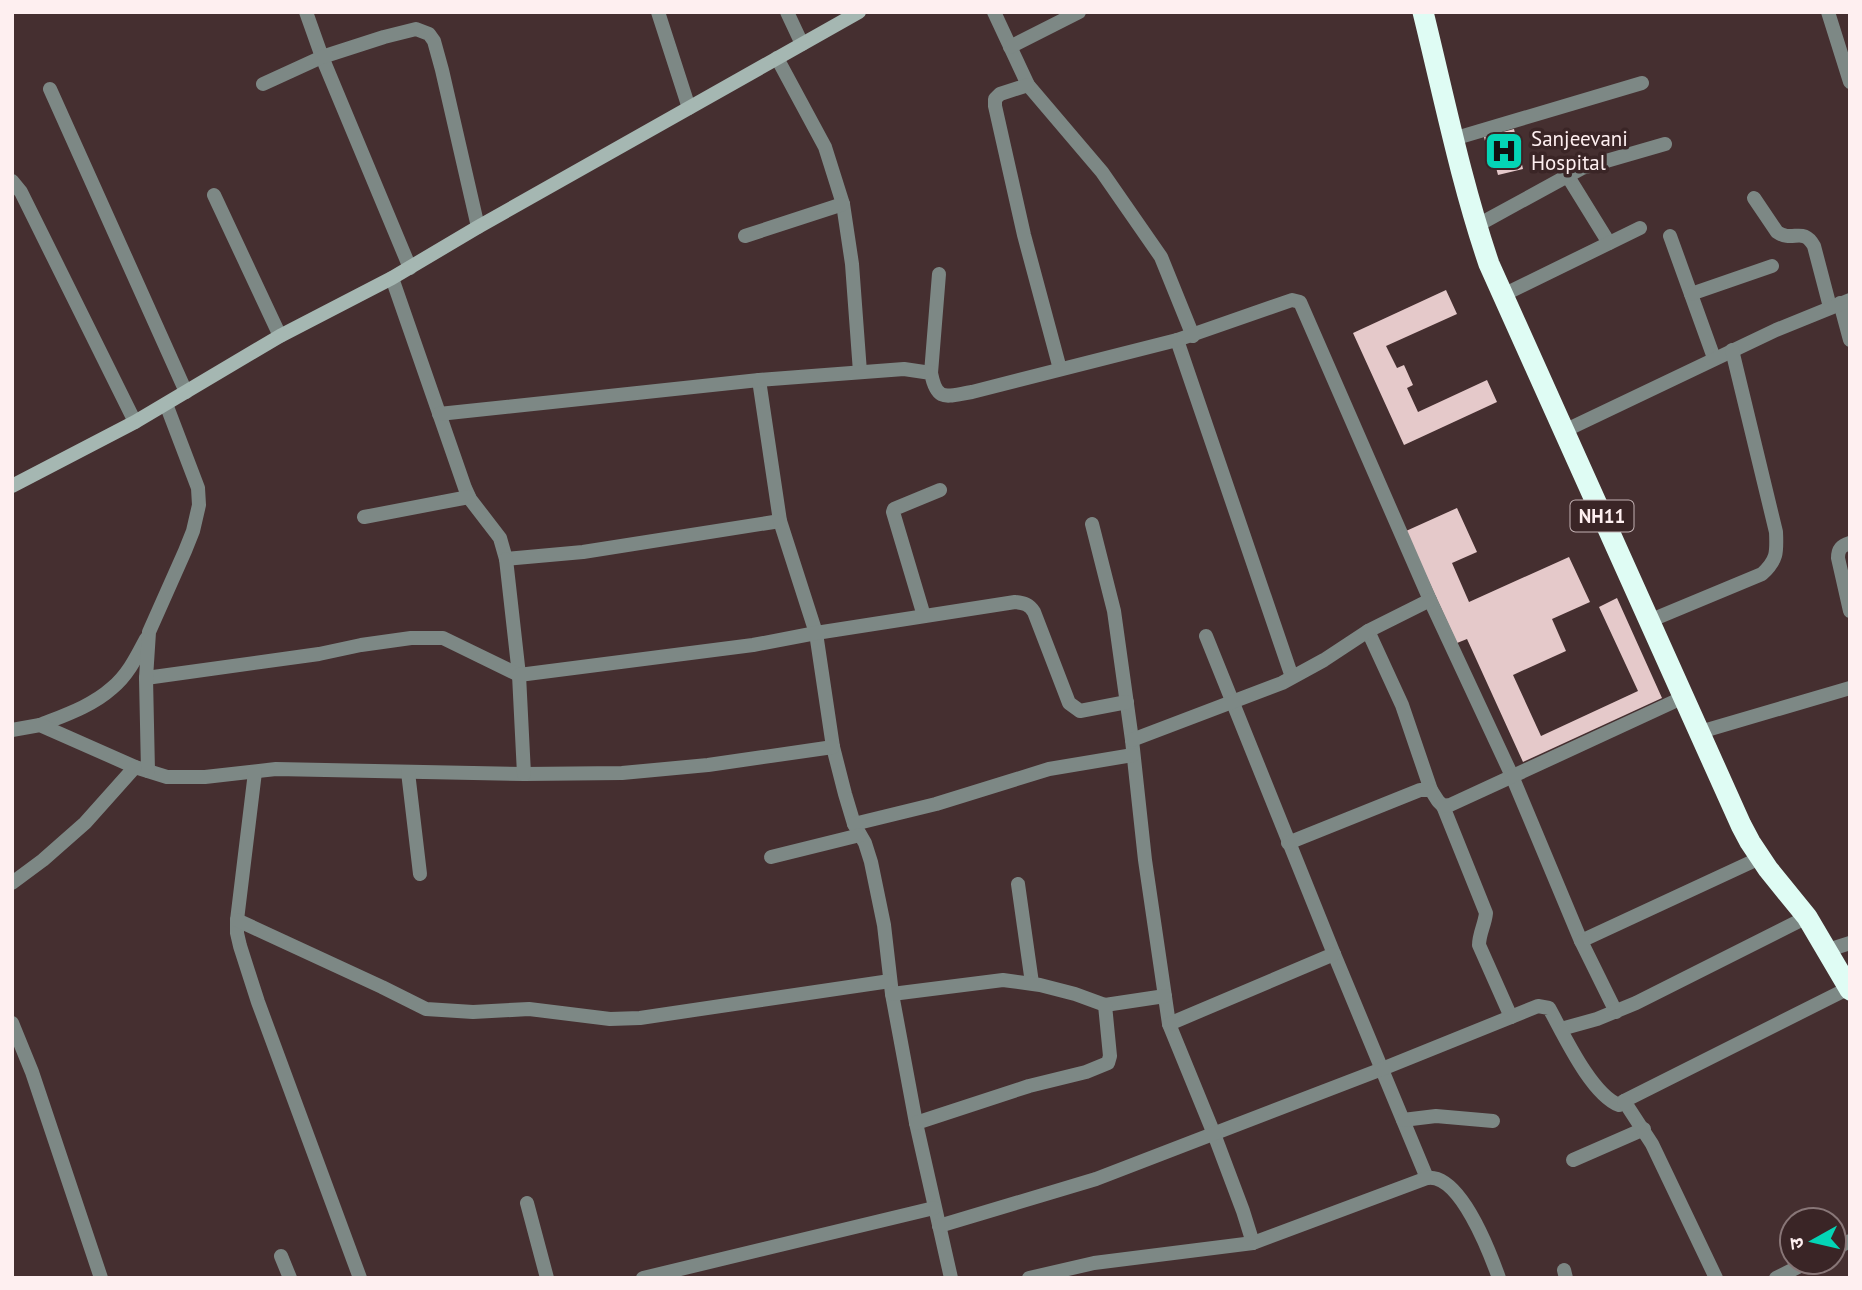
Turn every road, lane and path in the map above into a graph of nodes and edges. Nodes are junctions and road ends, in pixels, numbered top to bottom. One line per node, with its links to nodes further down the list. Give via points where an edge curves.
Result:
1 (306, 12): 11 (street)
2 (658, 12): 18 (street)
3 (787, 12): 9 (street)
4 (859, 12): 9 (street)
5 (994, 12): 10 (street)
6 (1079, 12): 10 (street)
7 (1423, 12): 19 (highway, NH11)
8 (1830, 13): 13 (street)
9 (802, 44): 12 (street)
10 (1010, 47): 16 (street)
11 (322, 57): 15 (street); 27 (street, via 416,29 429,34 442,70); 33 (street)
12 (777, 58): 18 (street); 25 (street, via 825,147)
13 (1850, 82)
14 (1642, 83): 19 (street)
15 (263, 84)
16 (1028, 85): 40 (street, via 1102,172 1161,257); 45 (street, via 1000,94 995,106)
17 (50, 89): 49 (street)
18 (689, 108): 27 (street)
19 (1453, 139): 26 (highway, NH11)
20 (1665, 144): 21 (street)
21 (1567, 175): 26 (street); 31 (street)
22 (12, 181): 52 (street)
23 (214, 195): 39 (street)
24 (1754, 198): 38 (street, via 1782,236 1806,235 1810,239)
25 (842, 204): 29 (street); 46 (street, via 852,264)
26 (1476, 226): 37 (highway, NH11)
27 (478, 227): 33 (street)
28 (1640, 228): 31 (street)
29 (745, 236)
30 (1670, 236): 36 (street)
31 (1609, 243): 37 (street)
32 (1772, 266): 36 (street)
33 (410, 268): 35 (street)
34 (939, 274): 47 (street)
35 (392, 278): 39 (street); 51 (street)
36 (1691, 294): 44 (street)
37 (1503, 295): 53 (highway, NH11)
38 (1840, 304): 42 (street); 43 (street)
39 (280, 336): 49 (street)
40 (1193, 336): 41 (street); 62 (street, via 1292,300 1300,302)
41 (1177, 340): 45 (street); 71 (street)
42 (1850, 340)
43 (1732, 350): 44 (street); 65 (street, via 1776,532 1773,564 1762,574)
44 (1714, 359): 53 (street)
45 (1060, 369): 47 (street, via 948,396 934,389)
46 (860, 372): 47 (street, via 904,369); 48 (street)
47 (931, 373)
48 (759, 380): 51 (street); 58 (street)
49 (186, 392): 50 (street)
50 (166, 404): 52 (street); 67 (street, via 198,488 199,505 193,531)
51 (439, 414): 56 (street)
52 (135, 422): 54 (street)
53 (1564, 431): 65 (highway, NH11)
54 (12, 486)
55 (940, 490): 64 (street, via 893,512)
56 (469, 497): 57 (street); 61 (street, via 500,538)
57 (364, 517)
58 (780, 521): 61 (street, via 583,552); 68 (street)
59 (1092, 524): 76 (street, via 1114,611)
60 (1850, 543): 63 (street, via 1838,551 1838,558)
61 (506, 559): 70 (street)
62 (1430, 600): 66 (street); 86 (street)
63 (1850, 611)
64 (924, 616): 68 (street); 76 (street, via 1023,603 1034,612 1074,708 1080,711)
65 (1649, 621): 74 (highway, NH11)
66 (1368, 631): 71 (street); 87 (street, via 1402,705)
67 (149, 632): 72 (street); 77 (street, via 135,660 112,689)
68 (816, 633): 70 (street); 80 (street)
69 (1206, 636): 75 (street)
70 (519, 675): 72 (street, via 443,638 411,638); 85 (street)
71 (1292, 677): 75 (street)
72 (146, 678): 82 (street)
73 (1850, 688): 79 (street)
74 (1684, 697): 79 (highway, NH11); 86 (street)
75 (1231, 701): 81 (street); 90 (street)
76 (1126, 702): 81 (street)
77 (40, 725): 78 (street); 82 (street)
78 (12, 730)
79 (1700, 732): 92 (highway, NH11)
80 (833, 747): 85 (street, via 622,773); 89 (street)
81 (1133, 747): 89 (street); 105 (street)
82 (141, 769): 83 (street, via 167,777); 94 (street)
83 (255, 772): 84 (street); 97 (street)
84 (408, 772): 85 (street); 93 (street)
85 (524, 774)
86 (1512, 776): 88 (street); 98 (street)
87 (1432, 790): 88 (street); 90 (street, via 1420,790)
88 (1443, 806): 108 (street, via 1486,912 1479,946)
89 (857, 829): 91 (street); 103 (street, via 865,843 884,925)
90 (1289, 842): 101 (street)
91 (771, 857)
92 (1760, 858): 96 (highway, NH11); 98 (street)
93 (420, 874)
94 (12, 883)
95 (1018, 884): 102 (street)
96 (1807, 917): 100 (highway, NH11); 107 (street)
97 (237, 920): 103 (street, via 426,1009 447,1012 529,1009 640,1018); 128 (street, via 240,947 258,1002)
98 (1581, 941): 107 (street)
99 (1850, 943): 100 (street)
100 (1828, 950): 104 (highway, NH11)
101 (1334, 954): 110 (street); 112 (street)
102 (1032, 984): 103 (street, via 1003,980); 106 (street)
103 (891, 988): 116 (street)
104 (1849, 989): 113 (street)
105 (1165, 996): 106 (street); 110 (street)
106 (1105, 1005): 116 (street, via 1108,1063)
107 (1616, 1012): 111 (street)
108 (1511, 1017): 111 (street, via 1538,1006 1549,1008); 112 (street)
109 (12, 1023): 126 (street)
110 (1169, 1024): 118 (street)
111 (1561, 1029): 113 (street, via 1589,1078 1609,1101 1619,1105)
112 (1382, 1069): 114 (street); 118 (street)
113 (1624, 1101): 117 (street)
114 (1403, 1119): 115 (street, via 1436,1116); 120 (street)
115 (1493, 1121)
116 (916, 1123): 122 (street)
117 (1644, 1129): 119 (street); 134 (street)
118 (1214, 1134): 123 (street, via 1096,1179); 124 (street)
119 (1573, 1160)
120 (1427, 1178): 124 (street); 133 (street, via 1444,1182 1465,1203)
121 (527, 1203): 129 (street)
122 (934, 1208): 123 (street); 130 (street)
123 (939, 1226): 131 (street)
124 (1253, 1243): 132 (street, via 1094,1264)
125 (281, 1256): 127 (street)
126 (101, 1278)
127 (289, 1278)
128 (360, 1278)
129 (547, 1278)
130 (643, 1278)
131 (951, 1278)
132 (1029, 1278)
133 (1499, 1278)
134 (1716, 1278)

